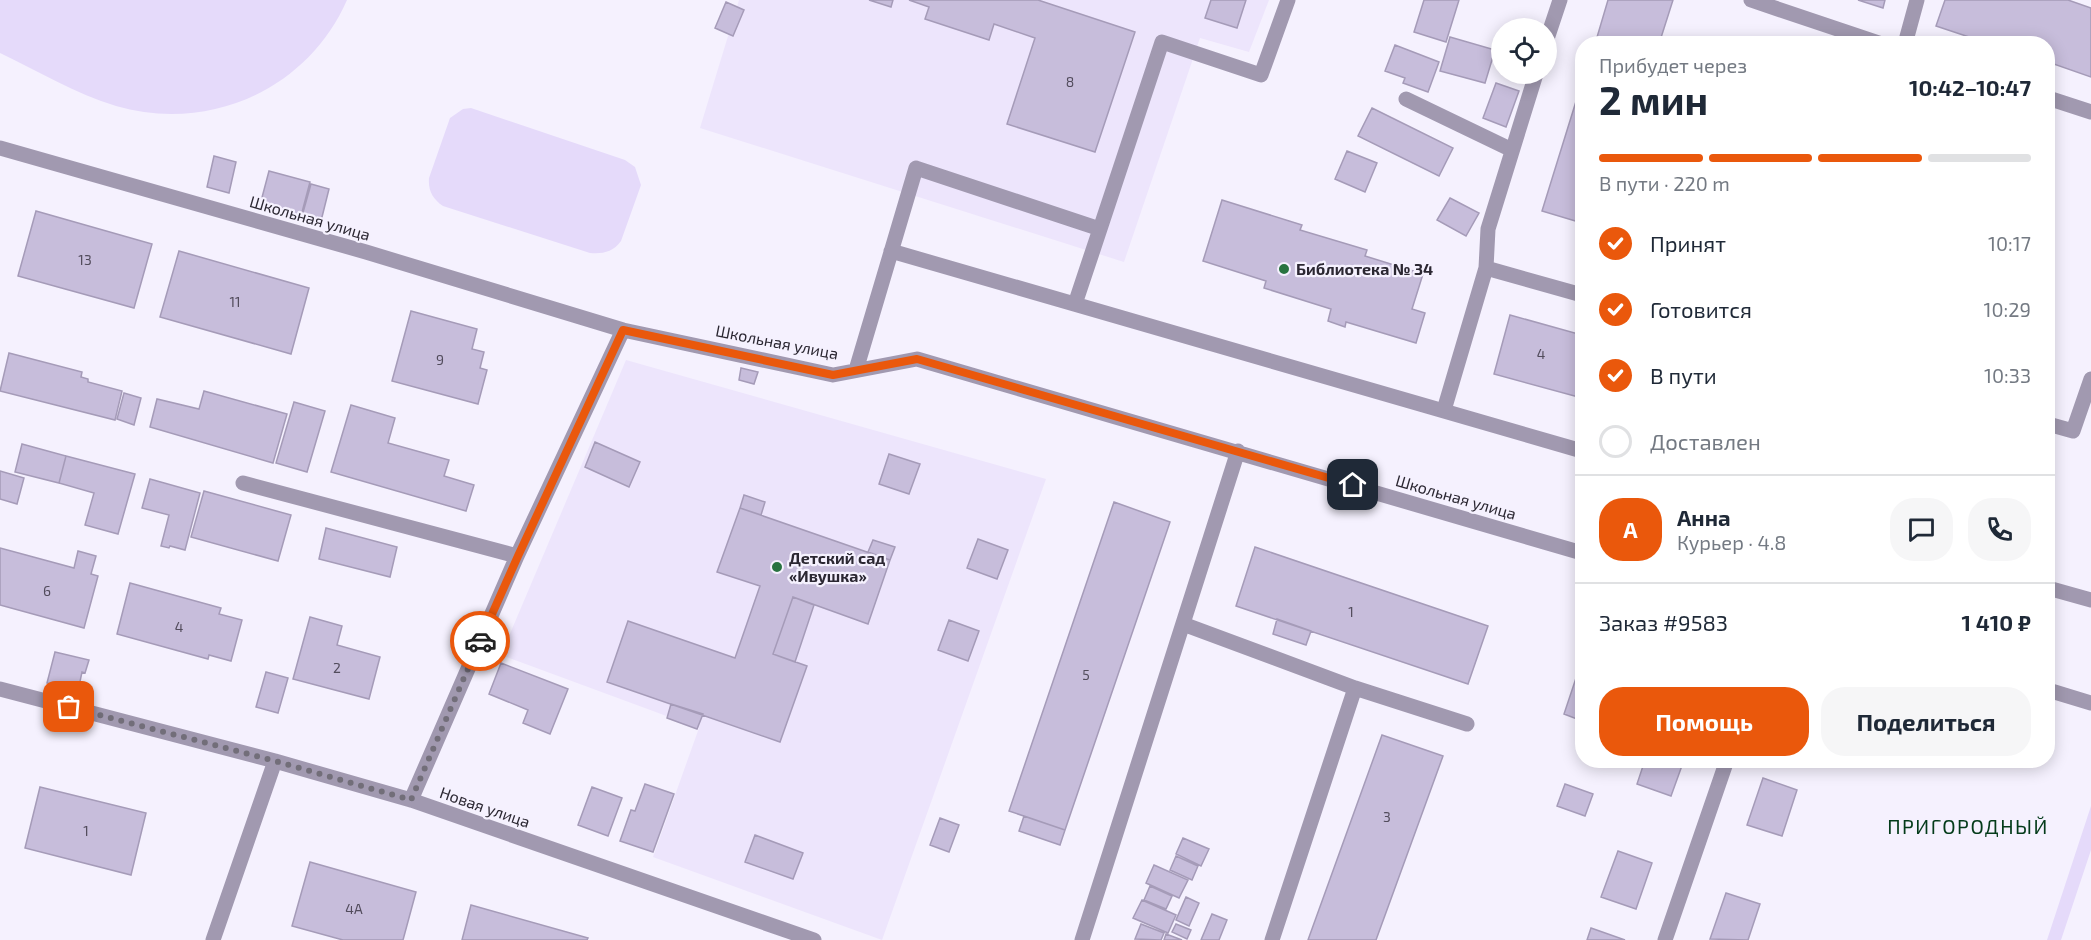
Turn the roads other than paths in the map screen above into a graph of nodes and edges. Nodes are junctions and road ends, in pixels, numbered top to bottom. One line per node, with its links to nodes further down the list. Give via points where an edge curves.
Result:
1 (1288, 0): 14 (street, via 1261,75 1162,42)
2 (1560, 0): 5 (street)
3 (1751, 0): 6 (street)
4 (1917, 0): 7 (street)
5 (1554, 18)
6 (1858, 36)
7 (1907, 36)
8 (1533, 84): 13 (street)
9 (1406, 99): 13 (street)
10 (2055, 100): 11 (street)
11 (2091, 112)
12 (0, 148): 19 (street, Школьная улица)
13 (1512, 150): 16 (street, via 1488,228)
14 (1100, 228): 15 (street, via 916,168); 18 (street)
15 (891, 251): 18 (street); 20 (street)
16 (1486, 268): 17 (street); 22 (street)
17 (1575, 293)
18 (1075, 304): 22 (street)
19 (623, 330): 20 (street, Школьная улица, via 833,375); 28 (street)
20 (855, 370): 25 (street, Школьная улица, via 917,359)
21 (2091, 379): 23 (street, via 2073,431)
22 (1444, 410): 24 (street)
23 (2055, 426)
24 (1575, 449)
25 (1238, 452): 27 (street, Школьная улица); 31 (street)
26 (243, 483): 28 (street)
27 (1575, 551)
28 (518, 556): 39 (street)
29 (2055, 590): 30 (street)
30 (2091, 600)
31 (1183, 624): 32 (street); 42 (street)
32 (1355, 688): 36 (street); 43 (street)
33 (0, 689): 37 (street, Новая улица)
34 (2055, 692): 35 (street)
35 (2091, 702)
36 (1467, 724)
37 (275, 761): 39 (street, Новая улица); 40 (street)
38 (1725, 768): 44 (street)
39 (411, 800): 41 (street, Новая улица)
40 (213, 940)
41 (813, 940)
42 (1082, 940)
43 (1272, 940)
44 (1665, 940)

